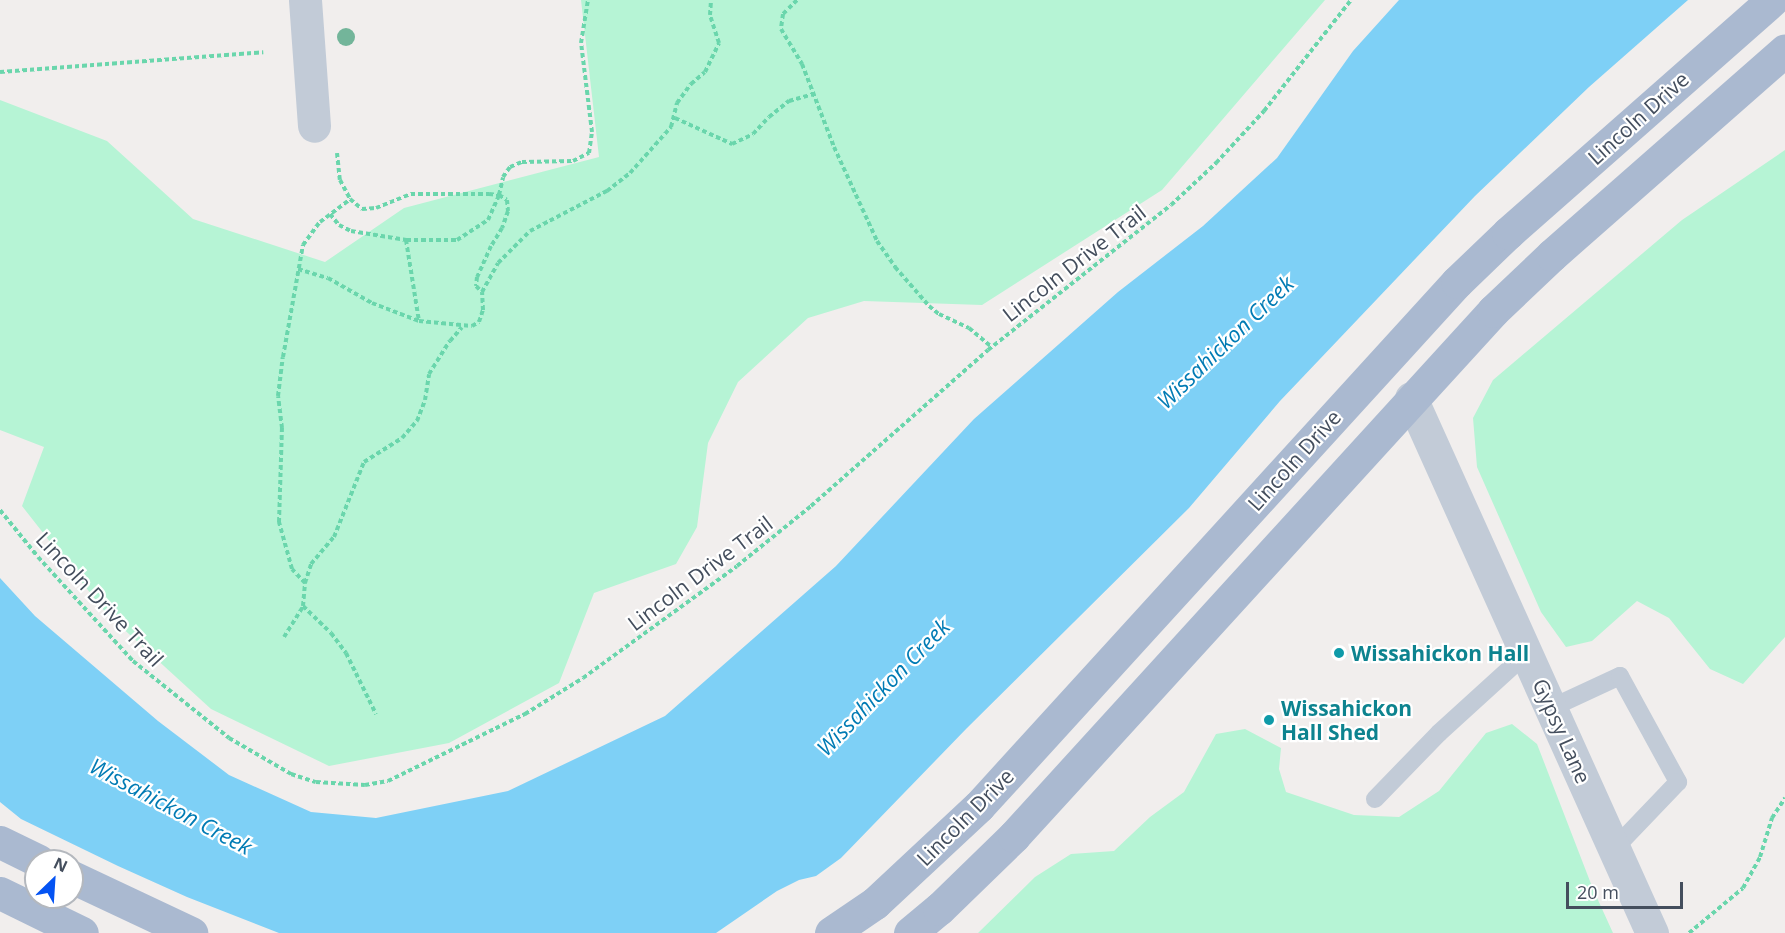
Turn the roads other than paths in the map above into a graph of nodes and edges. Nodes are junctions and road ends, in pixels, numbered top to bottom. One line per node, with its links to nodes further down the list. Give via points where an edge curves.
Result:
1 (305, 0): 4 (street)
2 (1772, 0): 16 (main road, Lincoln Drive, via 1457,282 979,806 891,889)
3 (1785, 50): 5 (main road, via 1552,255)
4 (314, 126)
5 (1411, 398): 6 (street, Gypsy Lane); 17 (main road, via 1014,836)
6 (1527, 653): 7 (street, Gypsy Lane); 8 (lane, via 1454,719)
7 (1551, 708): 10 (street, Gypsy Lane); 10 (lane, via 1620,676 1678,782)
8 (1375, 800)
9 (0, 842): 11 (main road)
10 (1615, 848): 18 (street, Gypsy Lane)
11 (24, 854)
12 (84, 883): 15 (main road)
13 (0, 893): 14 (main road)
14 (82, 933)
15 (191, 933)
16 (831, 933)
17 (910, 933)
18 (1652, 933)

